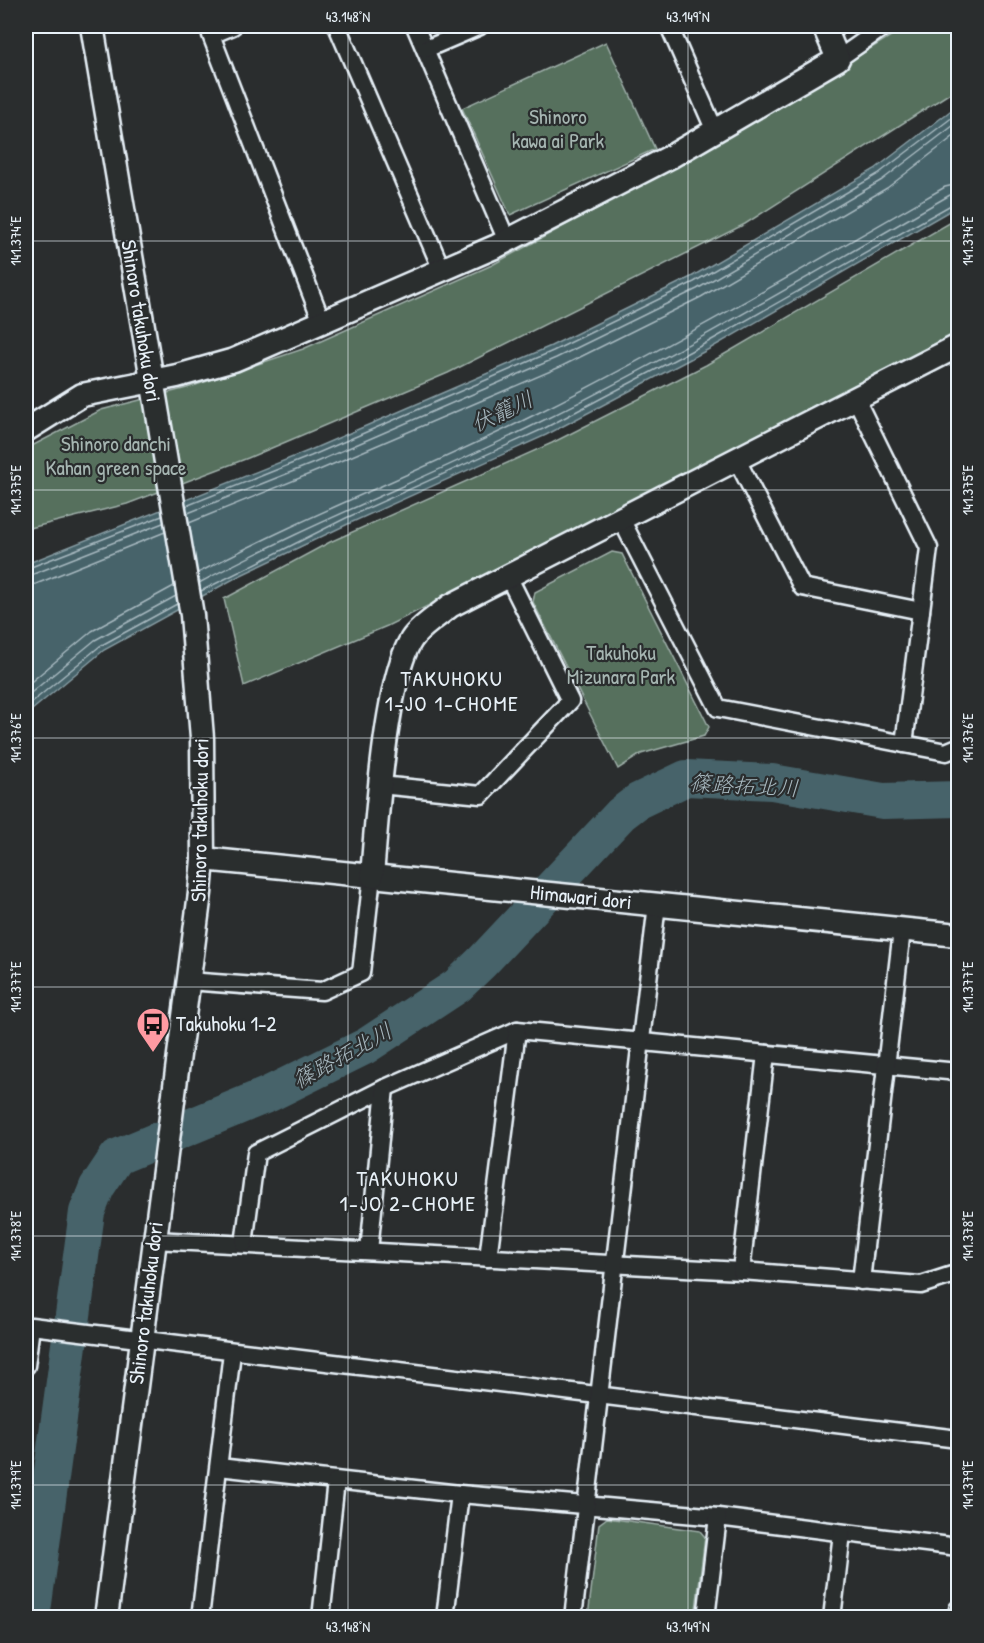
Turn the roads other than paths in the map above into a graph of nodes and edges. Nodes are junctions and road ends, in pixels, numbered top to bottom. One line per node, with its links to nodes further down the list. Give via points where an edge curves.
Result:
1 (92, 26): 16 (street, Shinoro takuhoku dori)
2 (233, 26): 14 (street, via 211,35)
3 (337, 26): 13 (street)
4 (415, 26): 9 (street)
5 (480, 26): 9 (street)
6 (669, 26): 11 (street)
7 (824, 26): 10 (street)
8 (885, 26): 10 (street)
9 (426, 49): 12 (street)
10 (838, 59): 11 (street)
11 (715, 130): 12 (street)
12 (507, 241): 13 (street)
13 (442, 270): 14 (street)
14 (322, 322): 16 (street, via 234,360)
15 (956, 352): 17 (street)
16 (151, 381): 18 (street, via 82,395); 26 (street, Shinoro takuhoku dori, via 192,615 202,738)
17 (856, 399): 19 (street); 22 (street, via 929,548)
18 (26, 430)
19 (737, 460): 20 (street); 22 (street, via 802,587)
20 (621, 519): 21 (street); 23 (street, via 718,708)
21 (508, 576): 25 (street, via 450,606 413,636 397,672); 25 (street, via 570,701 481,795)
22 (921, 611): 23 (street)
23 (904, 744): 24 (street, via 946,752)
24 (958, 747)
25 (380, 785): 27 (street)
26 (203, 859): 27 (street, Himawari dori); 31 (street, Shinoro takuhoku dori)
27 (372, 876): 28 (street, Himawari dori); 31 (street, via 361,974 322,991)
28 (657, 904): 29 (street, Himawari dori); 33 (street)
29 (902, 930): 30 (street, Himawari dori); 35 (street)
30 (958, 935)
31 (189, 981): 38 (street, Shinoro takuhoku dori)
32 (517, 1030): 33 (street); 37 (street); 41 (street)
33 (640, 1041): 34 (street); 42 (street)
34 (766, 1054): 35 (street); 43 (street)
35 (885, 1065): 36 (street); 45 (street)
36 (958, 1072)
37 (385, 1088): 39 (street, via 256,1153); 40 (street)
38 (154, 1240): 39 (street); 46 (street, Shinoro takuhoku dori)
39 (244, 1244): 40 (street)
40 (369, 1251): 41 (street)
41 (488, 1258): 42 (street)
42 (615, 1264): 43 (street); 49 (street)
43 (741, 1271): 45 (street)
44 (958, 1273): 45 (street, via 921,1285)
45 (861, 1281)
46 (141, 1340): 47 (street); 48 (street, via 31,1326); 59 (street, Shinoro takuhoku dori)
47 (232, 1352): 49 (street); 51 (street)
48 (26, 1366)
49 (600, 1396): 50 (street); 54 (street)
50 (958, 1439)
51 (219, 1467): 52 (street); 60 (street)
52 (336, 1481): 53 (street); 61 (street)
53 (460, 1494): 54 (street); 62 (street)
54 (587, 1505): 55 (street); 63 (street)
55 (718, 1517): 56 (street); 64 (street)
56 (842, 1533): 57 (street); 65 (street)
57 (958, 1547)
58 (958, 1609): 66 (street)
59 (106, 1617)
60 (200, 1617)
61 (321, 1617)
62 (445, 1617)
63 (573, 1617)
64 (706, 1617)
65 (832, 1617)
66 (957, 1617)

